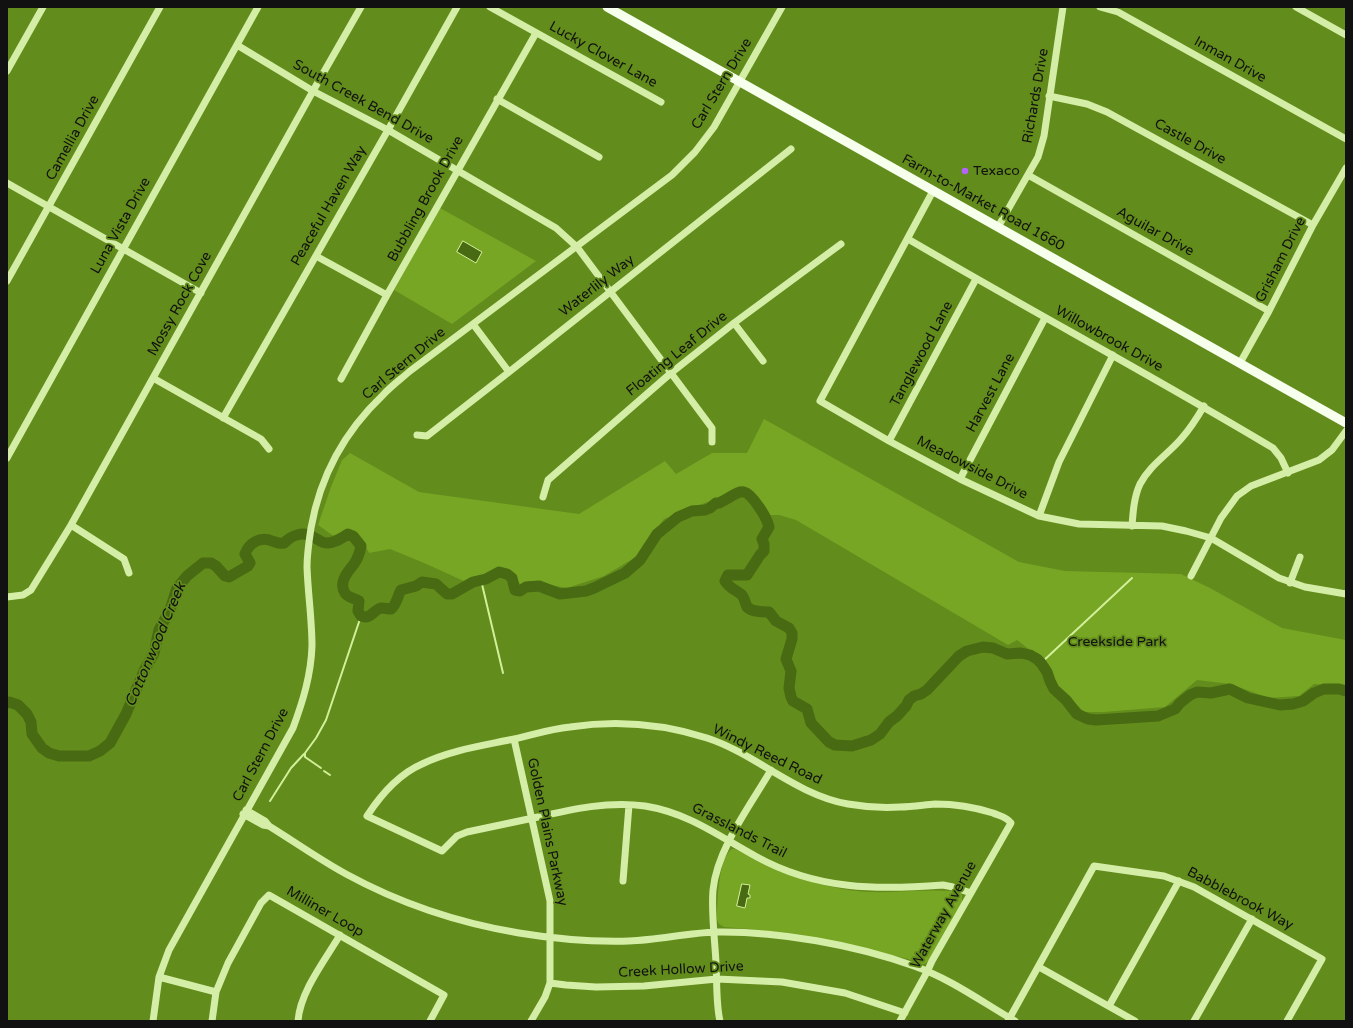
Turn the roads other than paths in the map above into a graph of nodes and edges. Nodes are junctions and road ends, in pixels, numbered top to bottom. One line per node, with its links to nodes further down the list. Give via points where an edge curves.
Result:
1 (43, 7): 15 (street)
2 (160, 7): 30 (street, Camellia Drive)
3 (258, 7): 14 (street, Luna Vista Drive)
4 (361, 7): 17 (street, Mossy Rock Cove)
5 (457, 7): 21 (street, Peaceful Haven Way)
6 (490, 7): 12 (street, Lucky Clover Lane)
7 (607, 7): 16 (main road, Farm-to-Market Road 1660)
8 (782, 7): 16 (street, Carl Stern Drive)
9 (1063, 7): 18 (street, Richards Drive)
10 (1100, 7): 22 (street, Inman Drive, via 1118,12)
11 (1296, 7): 13 (street)
12 (536, 33): 19 (street, Bubbling Brook Drive); 20 (street, Lucky Clover Lane)
13 (1346, 35)
14 (237, 45): 17 (street, South Creek Bend Drive); 36 (street, Luna Vista Drive)
15 (7, 71)
16 (739, 81): 29 (main road, Farm-to-Market Road 1660); 35 (street, Carl Stern Drive, via 714,127 695,152 672,175)
17 (313, 91): 21 (street, South Creek Bend Drive); 41 (street, Mossy Rock Cove)
18 (1049, 96): 27 (street, Richards Drive, via 1044,136 1038,157); 31 (street, Castle Drive, via 1087,104 1107,112)
19 (498, 99): 24 (street); 26 (street, Bubbling Brook Drive)
20 (661, 102)
21 (388, 130): 26 (street, South Creek Bend Drive); 37 (street, Peaceful Haven Way)
22 (1346, 139)
23 (791, 150): 40 (street, Waterlily Way)
24 (599, 157)
25 (1346, 168): 31 (street, Grisham Drive)
26 (457, 170): 35 (street, South Creek Bend Drive, via 556,228); 42 (street, Bubbling Brook Drive)
27 (1028, 175): 32 (street, Richards Drive); 43 (street, Aguilar Drive)
28 (7, 183): 30 (street)
29 (933, 192): 32 (main road, Farm-to-Market Road 1660); 33 (street, Meadowside Drive)
30 (49, 206): 36 (street); 39 (street, Camellia Drive)
31 (1313, 224): 43 (street, Grisham Drive)
32 (998, 227): 49 (main road, Farm-to-Market Road 1660)
33 (908, 239): 38 (street, Willowbrook Drive); 59 (street, Meadowside Drive, via 820,401)
34 (841, 244): 45 (street, Floating Leaf Drive)
35 (577, 247): 40 (street, South Creek Bend Drive); 46 (street, Carl Stern Drive)
36 (124, 248): 41 (street); 62 (street, Luna Vista Drive)
37 (316, 256): 42 (street); 55 (street, Peaceful Haven Way)
38 (976, 279): 44 (street, Willowbrook Drive); 59 (street, Tanglewood Lane)
39 (7, 281)
40 (611, 292): 50 (street, Waterlily Way); 51 (street, South Creek Bend Drive)
41 (201, 293): 52 (street, Mossy Rock Cove)
42 (386, 295): 53 (street, Bubbling Brook Drive)
43 (1269, 311): 49 (street, Grisham Drive)
44 (1045, 318): 47 (street, Willowbrook Drive); 64 (street, Harvest Lane)
45 (734, 323): 48 (street); 51 (street, Floating Leaf Drive)
46 (473, 324): 50 (street); 79 (street, Carl Stern Drive, via 383,394 340,447 331,465 314,512 307,565 312,645 308,686 292,728)
47 (1113, 355): 54 (street, Willowbrook Drive); 66 (street, via 1059,462)
48 (762, 361)
49 (1240, 363): 56 (main road, Farm-to-Market Road 1660)
50 (510, 372): 58 (street, Waterlily Way, via 427,436)
51 (671, 373): 60 (street, South Creek Bend Drive, via 712,428); 65 (street, Floating Leaf Drive, via 548,480)
52 (153, 378): 55 (street); 67 (street, Mossy Rock Cove)
53 (341, 379)
54 (1204, 406): 63 (street, Willowbrook Drive, via 1273,448); 68 (street, via 1188,431 1149,469 1136,497)
55 (223, 418): 61 (street, via 260,439)
56 (1346, 423)
57 (1346, 431): 63 (street, via 1332,450 1318,460)
58 (417, 435)
59 (890, 441): 64 (street, Meadowside Drive)
60 (712, 442)
61 (269, 449)
62 (7, 458)
63 (1288, 473): 69 (street, via 1251,486 1237,496 1221,518)
64 (960, 479): 66 (street, Meadowside Drive)
65 (543, 496)
66 (1039, 516): 68 (street, Meadowside Drive, via 1079,524)
67 (71, 525): 71 (street, via 124,559); 75 (street, Mossy Rock Cove, via 31,590 23,595)
68 (1132, 526): 69 (street, Meadowside Drive, via 1162,526)
69 (1211, 538): 72 (street); 73 (street, Meadowside Drive)
70 (1300, 557): 73 (street)
71 (129, 573)
72 (1191, 576)
73 (1290, 583): 74 (street, Meadowside Drive)
74 (1346, 594)
75 (7, 596)
76 (514, 739): 77 (street, Windy Reed Road, via 569,727 633,724 684,732 709,739); 80 (street, Windy Reed Road, via 446,754 421,764 400,778); 81 (street, Golden Plains Parkway)
77 (771, 770): 82 (street, Windy Reed Road, via 823,797 846,804 883,807 934,804 964,806 1005,818); 83 (street)
78 (629, 805): 81 (street, Grasslands Trail, via 579,807); 83 (street, Grasslands Trail, via 646,806 685,818); 84 (street)
79 (245, 812): 90 (street, via 265,821 347,875 382,892 445,916 479,925); 93 (street, Carl Stern Drive, via 179,929)
80 (367, 816): 81 (street, Grasslands Trail, via 442,851 457,836 467,832)
81 (531, 818): 90 (street, Golden Plains Parkway, via 550,901)
82 (1011, 823): 86 (street, Waterway Avenue)
83 (729, 840): 86 (street, Grasslands Trail, via 781,868 825,882 878,888 943,886); 88 (street, via 713,890)
84 (623, 881)
85 (1179, 881): 87 (street, Babblebrook Way); 91 (street, Babblebrook Way, via 1164,876 1094,866); 97 (street)
86 (971, 893): 92 (street, Waterway Avenue)
87 (1252, 919): 108 (street); 109 (street, Babblebrook Way, via 1322,959)
88 (714, 932): 90 (street, via 630,941 586,941); 92 (street, via 813,940 874,954); 94 (street)
89 (340, 935): 96 (street, Milliner Loop, via 269,895 261,903 228,963); 102 (street, via 309,987); 103 (street, Milliner Loop, via 444,995)
90 (550, 937): 95 (street, Golden Plains Parkway)
91 (1039, 967): 97 (street); 99 (street)
92 (927, 972): 98 (street, Waterway Avenue); 99 (street, via 956,985)
93 (159, 977): 96 (street); 100 (street, Carl Stern Drive)
94 (717, 979): 95 (street, Creek Hollow Drive, via 644,986 596,987); 98 (street, Creek Hollow Drive, via 782,982 845,993); 105 (street)
95 (550, 983): 104 (street, Golden Plains Parkway)
96 (216, 992): 101 (street, Milliner Loop)
97 (1109, 1006): 107 (street)
98 (904, 1013): 106 (street, Waterway Avenue)
99 (1011, 1020)
100 (153, 1021)
101 (212, 1021)
102 (298, 1021)
103 (430, 1021)
104 (531, 1021)
105 (720, 1021)
106 (900, 1021)
107 (1135, 1021)
108 (1194, 1021)
109 (1287, 1021)

